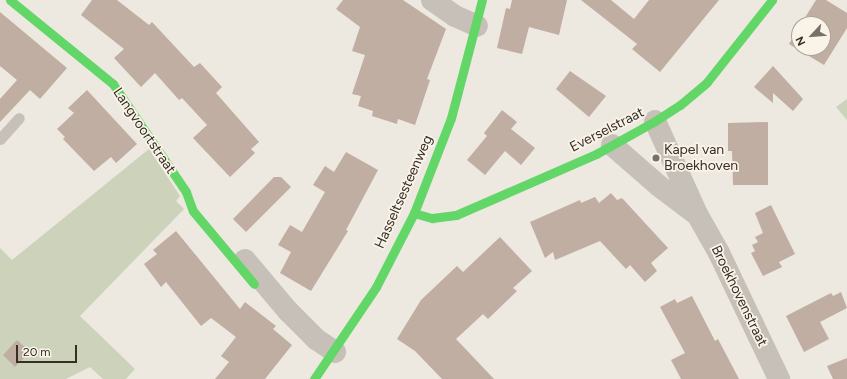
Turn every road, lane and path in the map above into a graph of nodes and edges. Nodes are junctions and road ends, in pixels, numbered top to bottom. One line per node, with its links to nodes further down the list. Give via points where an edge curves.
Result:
1 (10, 0): 13 (street, Langvoortstraat, via 113,84 186,192 194,211)
2 (432, 0): 5 (street, via 455,16)
3 (482, 0): 5 (street, Hasseltsesteenweg)
4 (772, 0): 7 (street, Everselstraat, via 707,82 680,105)
5 (477, 26): 10 (street, Hasseltsesteenweg, via 451,118)
6 (20, 118): 8 (lane)
7 (655, 121): 9 (street, Everselstraat); 11 (street, Broekhovenstraat)
8 (0, 139)
9 (612, 145): 10 (street, Everselstraat, via 456,215 432,218); 11 (street, Broekhovenstraat, via 659,186)
10 (414, 213): 14 (street, Hasseltsesteenweg, via 376,287)
11 (697, 214): 16 (street, Broekhovenstraat, via 719,253)
12 (208, 216): 14 (street, via 288,311 316,339)
13 (254, 284)
14 (334, 352): 15 (street, Hasseltsesteenweg)
15 (314, 379)
16 (779, 379)

